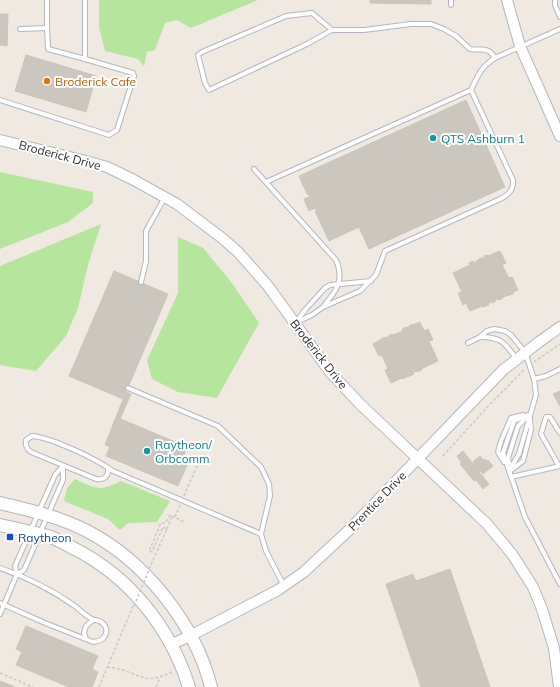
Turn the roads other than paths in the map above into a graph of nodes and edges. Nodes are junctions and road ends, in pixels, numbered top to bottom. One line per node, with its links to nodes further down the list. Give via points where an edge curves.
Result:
1 (47, 0): 8 (lane)
2 (85, 0): 14 (lane)
3 (451, 0): 6 (lane)
4 (507, 0): 12 (street)
5 (555, 0): 7 (lane)
6 (451, 6)
7 (560, 17)
8 (47, 28): 9 (lane); 14 (lane, via 48,49)
9 (20, 29)
10 (560, 29): 12 (lane)
11 (332, 30): 11 (lane, via 209,90 205,83 198,56 202,52 286,16 312,13); 13 (lane, via 431,24 444,28 470,49 491,51)
12 (520, 46): 13 (lane); 17 (street)
13 (495, 58): 15 (lane, via 482,68)
14 (85, 59): 16 (lane, via 133,73 117,130 113,133 108,135)
15 (472, 90): 20 (lane); 22 (lane, via 513,180 511,192 385,251)
16 (0, 100)
17 (560, 136)
18 (0, 140): 21 (street, Broderick Drive, via 107,167)
19 (254, 169): 20 (lane)
20 (266, 182): 24 (lane, via 336,260 340,272)
21 (165, 197): 23 (lane, via 146,231 146,261); 26 (street, Broderick Drive, via 197,218 238,252 268,286)
22 (372, 280): 24 (lane); 25 (lane, via 360,291)
23 (141, 282)
24 (338, 284): 25 (lane, via 337,290); 26 (lane, via 325,288)
25 (323, 307): 26 (lane)
26 (295, 324): 36 (street, Broderick Drive, via 330,372)
27 (560, 327): 30 (street, Prentice Drive)
28 (480, 337): 29 (lane); 30 (lane, via 500,340); 30 (lane, via 487,331 500,329 511,335)
29 (468, 343)
30 (521, 356): 32 (lane, via 529,365); 36 (street, Prentice Drive, via 503,370)
31 (560, 369): 32 (lane)
32 (534, 379): 34 (lane, via 536,395)
33 (128, 388): 46 (lane, via 218,426 261,467 270,496)
34 (530, 414): 40 (lane, via 519,454); 40 (lane, via 518,426 508,458); 40 (lane, via 531,430 523,461); 40 (lane, via 514,422 506,442 503,453)
35 (560, 433): 38 (lane, via 550,417 546,417 541,434)
36 (418, 458): 50 (street, Prentice Drive, via 340,540); 59 (street, Broderick Drive, via 487,524 522,568 533,587 550,631)
37 (63, 466): 39 (lane, via 96,480 105,478); 39 (lane, via 28,450 28,438 40,436 101,463); 43 (lane, via 55,475); 43 (lane, via 63,480)
38 (560, 466): 41 (lane)
39 (108, 469): 46 (lane)
40 (509, 471): 41 (lane)
41 (511, 477): 49 (lane, via 525,517)
42 (0, 503): 43 (main road)
43 (43, 514): 45 (lane); 45 (lane); 54 (main road, via 87,531 122,554 162,593)
44 (0, 525): 45 (main road)
45 (35, 533): 48 (lane, via 24,570); 48 (lane, via 15,566); 56 (main road, via 51,537 89,556 115,574 141,600)
46 (261, 534): 50 (lane, via 266,551)
47 (0, 568): 48 (lane)
48 (17, 574): 51 (lane); 53 (lane, via 38,584)
49 (560, 584)
50 (284, 586): 54 (street, Prentice Drive)
51 (2, 604): 52 (lane); 55 (lane)
52 (0, 614)
53 (93, 620): 55 (lane, via 86,626); 55 (lane, via 105,625 105,637 93,642)
54 (190, 636): 56 (street, Prentice Drive); 58 (main road)
55 (86, 639)
56 (172, 644): 57 (main road)
57 (189, 687)
58 (211, 687)
59 (559, 687)

